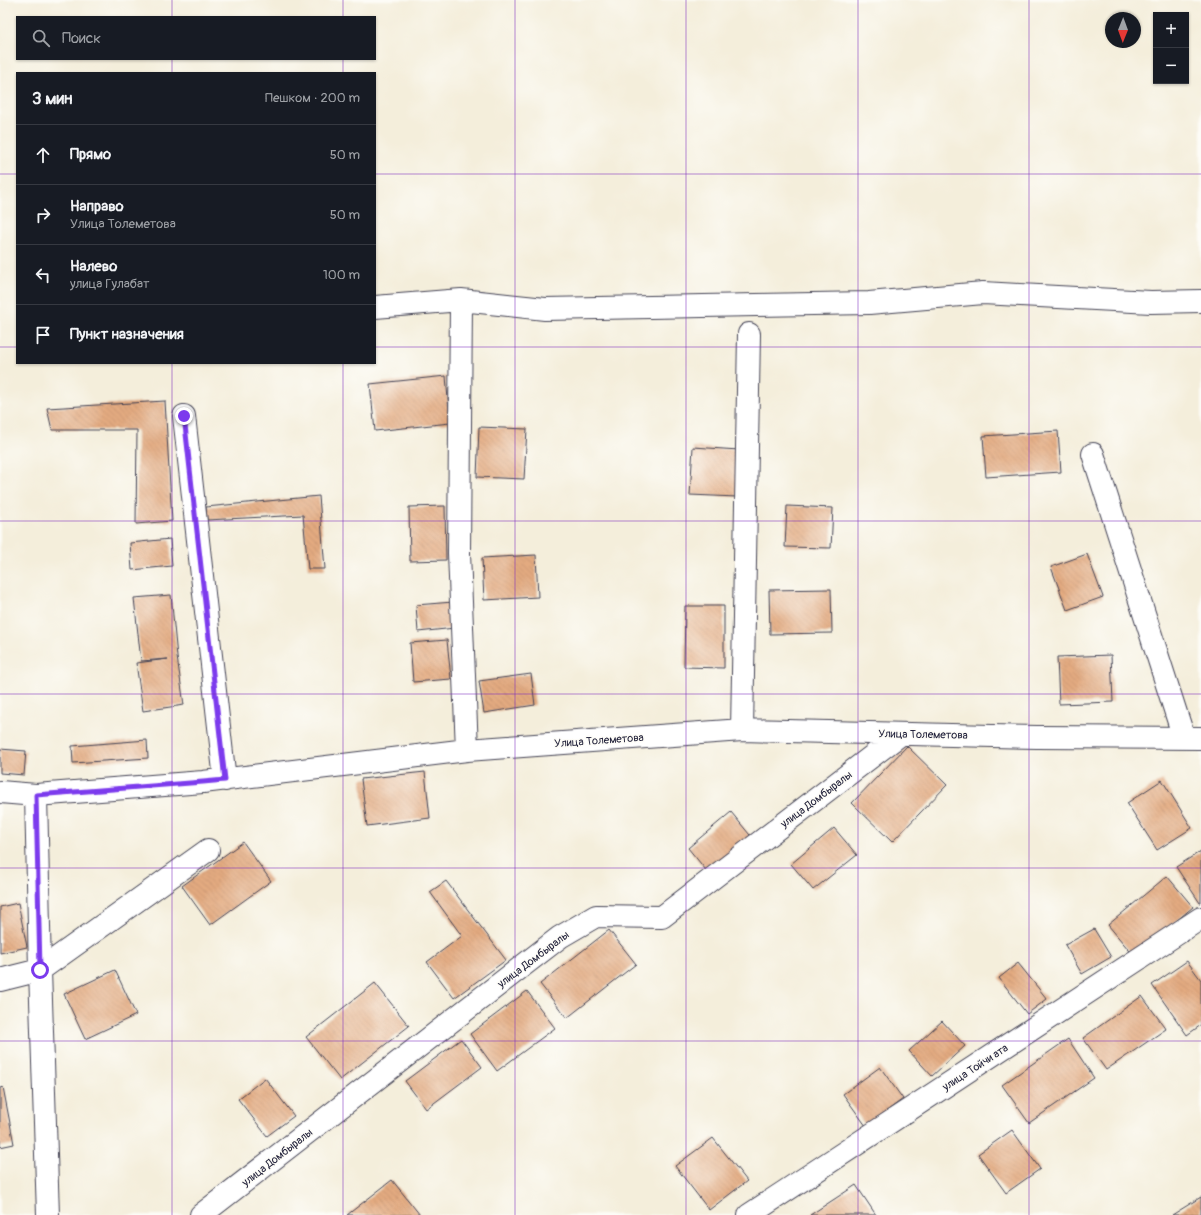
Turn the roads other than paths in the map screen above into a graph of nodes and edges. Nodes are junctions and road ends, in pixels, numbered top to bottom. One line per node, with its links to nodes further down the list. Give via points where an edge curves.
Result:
1 (460, 300): 2 (street, via 545,309 870,303 983,293 1151,302); 3 (street); 10 (street, via 459,553)
2 (1201, 301)
3 (376, 307)
4 (749, 334): 7 (street)
5 (184, 416): 11 (street)
6 (1093, 454): 9 (street)
7 (742, 730): 8 (street, Улица Толеметова); 10 (street, Улица Толеметова)
8 (901, 734): 9 (street, Улица Толеметова); 19 (street, улица Домбыралы, via 662,917 596,916 560,937)
9 (1192, 738)
10 (467, 750): 11 (street, Улица Толеметова)
11 (225, 780): 13 (street, Улица Толеметова)
12 (0, 792): 13 (street, Улица Толеметова)
13 (36, 795): 16 (street)
14 (208, 850): 16 (street)
15 (1201, 918): 20 (street, улица Тойчи ата)
16 (40, 970): 17 (street); 18 (street)
17 (0, 980)
18 (48, 1215)
19 (201, 1215)
20 (749, 1215)

